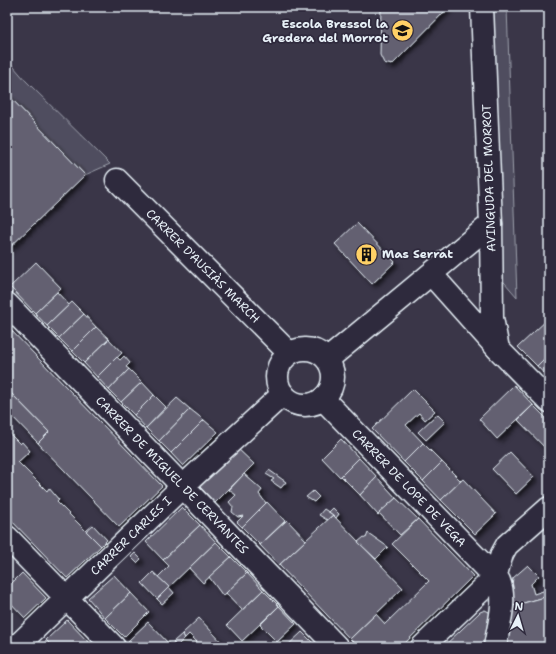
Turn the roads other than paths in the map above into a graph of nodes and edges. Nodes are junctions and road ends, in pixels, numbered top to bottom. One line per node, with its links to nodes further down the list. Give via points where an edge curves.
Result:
1 (482, 7): 3 (street, AVINGUDA DEL MORROT)
2 (117, 180): 7 (street, CARRER D'AUSIÀS MARCH)
3 (491, 224): 4 (street); 6 (street, AVINGUDA DEL MORROT, via 492,318)
4 (431, 274): 6 (street, AVINGUDA DEL MORROT); 8 (street)
5 (7, 304): 12 (street, CARRER DE MIGUEL DE CERVANTES)
6 (498, 349): 11 (street, AVINGUDA DEL MORROT)
7 (289, 353): 8 (street, via 306,348 318,351); 9 (street, via 282,359 276,377)
8 (328, 359): 10 (street, via 334,375 333,384)
9 (283, 394): 10 (street, via 298,404 316,403); 12 (street, CARRER CARLES I)
10 (323, 399): 15 (street, CARRER DE LOPE DE VEGA)
11 (549, 401)
12 (183, 486): 16 (street, CARRER CARLES I); 19 (street, CARRER DE MIGUEL DE CERVANTES)
13 (549, 508): 15 (street, via 507,545)
14 (7, 537): 16 (street)
15 (495, 577): 20 (street); 21 (street, via 502,590)
16 (67, 599): 17 (street, CARRER CARLES I); 18 (street)
17 (16, 647)
18 (114, 647)
19 (337, 647)
20 (422, 647)
21 (495, 647)

